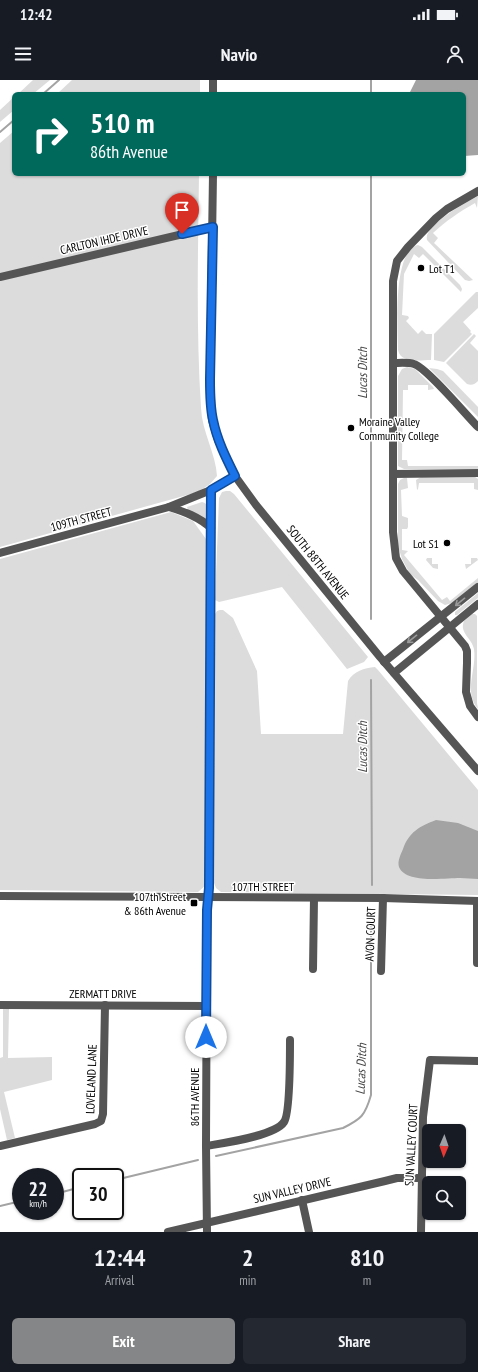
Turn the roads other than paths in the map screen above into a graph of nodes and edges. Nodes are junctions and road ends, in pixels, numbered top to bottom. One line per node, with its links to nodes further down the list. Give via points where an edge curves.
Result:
1 (213, 80): 2 (street)
2 (213, 92)
3 (213, 176): 5 (street)
4 (478, 191): 7 (street, via 436,218 397,261 393,281)
5 (213, 227): 6 (street, CARLTON IHDE DRIVE); 11 (street, via 210,402 218,440)
6 (0, 277)
7 (392, 363): 8 (street, via 417,365); 10 (street)
8 (478, 427)
9 (478, 473): 10 (street)
10 (393, 474): 18 (street, via 393,532 396,558 403,571)
11 (235, 476): 12 (street); 20 (street, SOUTH 88TH AVENUE)
12 (211, 490): 13 (street, 109TH STREET); 14 (street, 86TH AVENUE)
13 (169, 507): 14 (street, via 203,520); 15 (street, 109TH STREET)
14 (211, 528): 25 (street, 86TH AVENUE)
15 (0, 553)
16 (478, 587): 18 (street, one-way to 18)
17 (478, 604): 19 (street)
18 (441, 617): 19 (street); 20 (street, one-way to 20)
19 (449, 628): 21 (street); 22 (street, via 463,642 467,651 466,692 470,706)
20 (384, 662): 21 (street, SOUTH 88TH AVENUE)
21 (394, 673): 23 (street)
22 (478, 717)
23 (478, 771)
24 (0, 896): 25 (street, 107TH STREET)
25 (208, 898): 26 (street, 107TH STREET); 34 (street, 86TH AVENUE)
26 (314, 898): 27 (street, 107TH STREET); 30 (street)
27 (383, 898): 28 (street, 107TH STREET); 31 (street, AVON COURT)
28 (477, 901): 29 (street)
29 (478, 963)
30 (313, 969)
31 (381, 971)
32 (0, 1005): 33 (street, ZERMATT DRIVE)
33 (105, 1005): 34 (street, ZERMATT DRIVE); 37 (street, LOVELAND LANE, via 101,1121)
34 (207, 1006): 38 (street, 86TH AVENUE)
35 (290, 1040): 38 (street, via 288,1111 284,1122 262,1134)
36 (478, 1061): 39 (street, SUN VALLEY COURT, via 430,1060 423,1117)
37 (0, 1146)
38 (206, 1146): 41 (street, 86TH AVENUE)
39 (421, 1178): 40 (street, SUN VALLEY DRIVE, via 397,1178); 45 (street, SUN VALLEY COURT)
40 (302, 1200): 41 (street, SUN VALLEY DRIVE); 44 (street)
41 (207, 1223): 42 (street, SUN VALLEY DRIVE); 43 (street, 86TH AVENUE)
42 (168, 1232)
43 (207, 1232)
44 (309, 1232)
45 (421, 1232)

